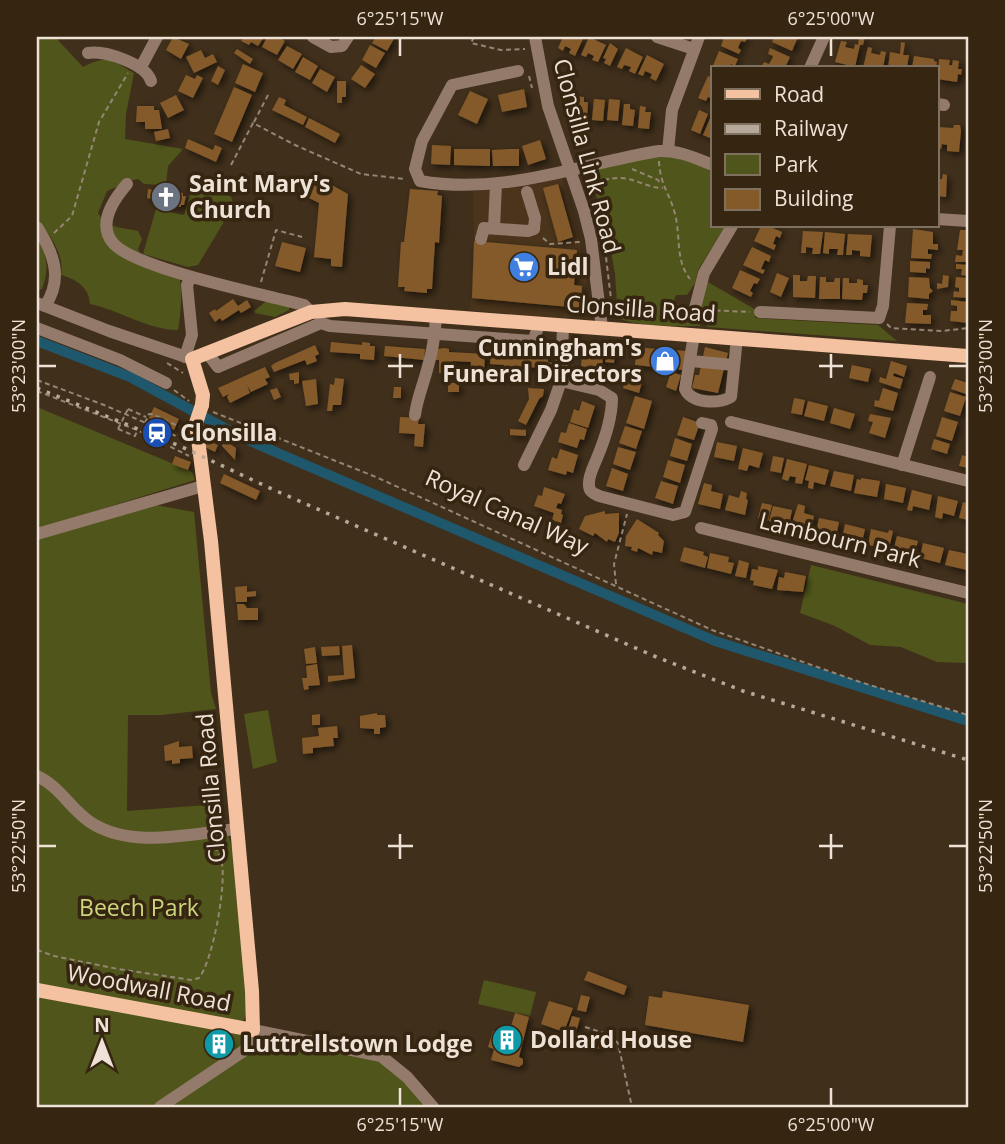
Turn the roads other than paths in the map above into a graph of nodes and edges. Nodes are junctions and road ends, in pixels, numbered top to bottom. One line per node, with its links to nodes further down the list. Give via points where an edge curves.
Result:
1 (157, 37): 9 (street)
2 (313, 37): 3 (street, via 331,47 342,46)
3 (348, 37)
4 (657, 37): 7 (street)
5 (824, 37): 10 (street)
6 (536, 43): 15 (street, Clonsilla Link Road, via 548,106)
7 (696, 43): 13 (street, via 672,110)
8 (88, 53): 9 (street, via 102,51)
9 (137, 66): 12 (street, via 149,74)
10 (811, 66)
11 (518, 71): 17 (street, via 453,85 422,141 415,169 420,181)
12 (151, 82)
13 (664, 151): 14 (street); 15 (street)
14 (711, 164)
15 (570, 170): 17 (street); 35 (street, Clonsilla Link Road, via 591,239)
16 (127, 184): 26 (street, Clonsilla Road, via 108,213 113,243 137,258)
17 (496, 184): 24 (street)
18 (527, 192): 24 (street, via 536,218 534,229)
19 (939, 219): 20 (street)
20 (968, 221)
21 (37, 227): 27 (street, via 55,267 51,298)
22 (731, 228): 28 (street, via 704,273)
23 (890, 228): 29 (street, via 879,318)
24 (494, 229): 25 (street, via 484,229)
25 (481, 239)
26 (191, 277): 30 (street, Clonsilla Road, via 304,305); 40 (street, via 187,285)
27 (41, 304): 40 (street)
28 (695, 308)
29 (760, 312)
30 (317, 315): 31 (main road, Clonsilla Road, via 345,309); 36 (street, via 331,326); 40 (main road, Clonsilla Road, via 256,342)
31 (436, 317): 32 (main road, Clonsilla Road); 36 (street)
32 (539, 325): 33 (main road, Clonsilla Road); 36 (street, via 533,341)
33 (563, 327): 35 (main road, Clonsilla Road); 44 (street)
34 (37, 328): 45 (street)
35 (602, 328): 37 (main road, Clonsilla Road)
36 (435, 335): 46 (street)
37 (699, 336): 38 (main road, Clonsilla Road); 41 (street)
38 (737, 338): 39 (main road, Clonsilla Road); 42 (street)
39 (968, 356)
40 (189, 358): 52 (main road, Clonsilla Road, bridge, via 203,395 196,423)
41 (691, 361): 42 (street); 42 (street, via 687,394 707,401 731,397)
42 (734, 365)
43 (930, 377): 50 (street)
44 (561, 381): 48 (street, via 612,398 607,432 589,478 592,493 599,496 673,514 685,512 712,429); 49 (street)
45 (166, 383)
46 (415, 415)
47 (731, 422): 50 (street)
48 (702, 423)
49 (524, 465)
50 (902, 465): 51 (street)
51 (968, 481)
52 (203, 486): 54 (street); 57 (main road, Clonsilla Road)
53 (701, 528): 55 (street, Lambourn Park)
54 (37, 534)
55 (968, 593)
56 (37, 776): 57 (street, via 91,823 122,836)
57 (238, 829): 59 (main road, Clonsilla Road)
58 (37, 990): 59 (main road, Woodwall Road)
59 (253, 1030): 60 (street, via 248,1048); 61 (street, via 381,1056)
60 (160, 1107)
61 (433, 1107)

